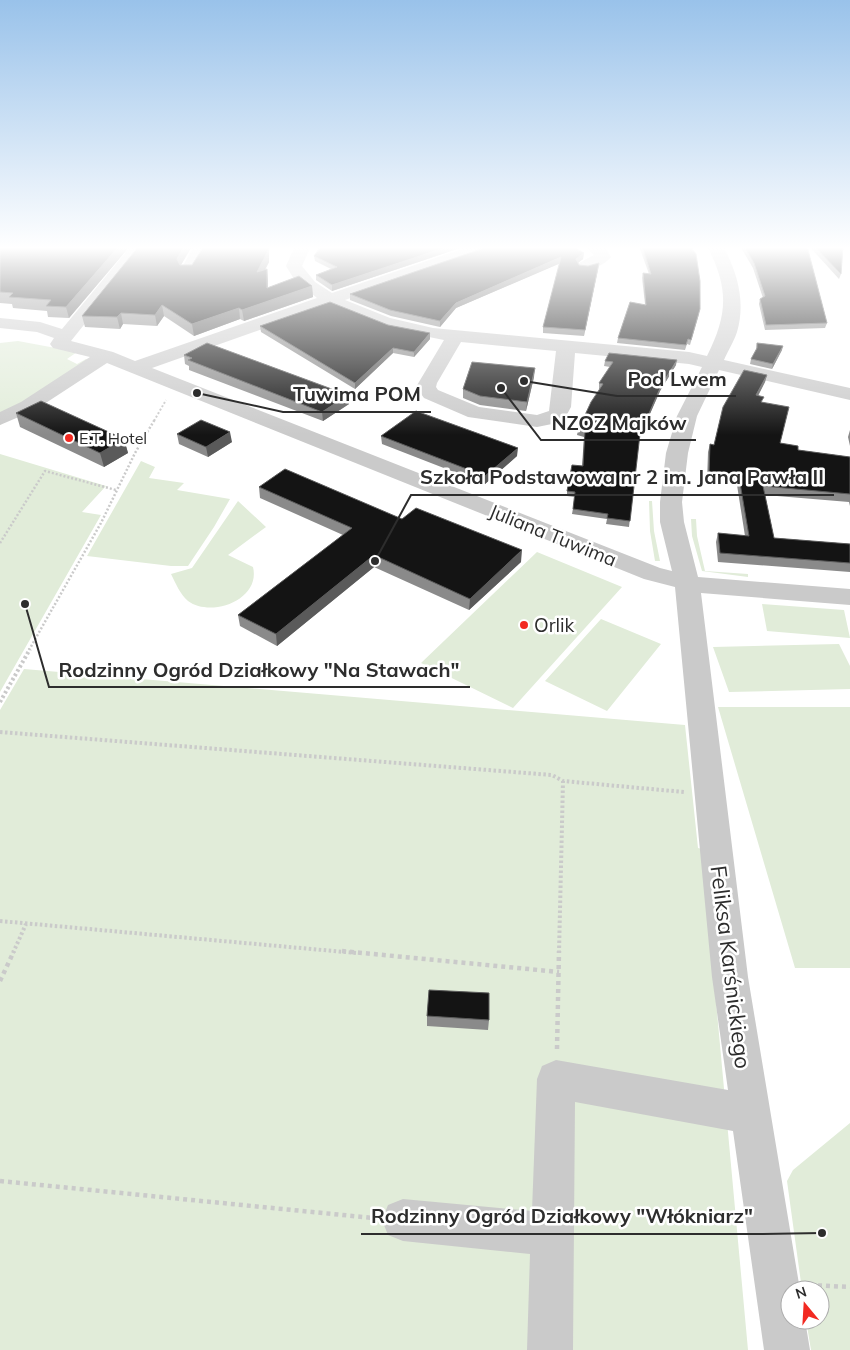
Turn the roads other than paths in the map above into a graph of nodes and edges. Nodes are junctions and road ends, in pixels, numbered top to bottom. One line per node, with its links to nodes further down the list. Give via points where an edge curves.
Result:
1 (87, 309): 6 (street)
2 (298, 309): 11 (street)
3 (356, 309): 7 (street, via 394,325)
4 (732, 309): 10 (street, Feliksa Karśnickiego, via 728,333)
5 (0, 323): 6 (street, via 40,327)
6 (67, 334): 9 (street, Juliana Tuwima, via 59,344)
7 (456, 336): 8 (street); 8 (street, via 427,384 428,390 475,413 537,421 558,414)
8 (566, 346): 10 (street)
9 (106, 356): 11 (street, Juliana Tuwima); 13 (street, via 26,408)
10 (714, 363): 12 (street); 14 (street, Feliksa Karśnickiego, via 687,416 675,469 672,522)
11 (134, 368): 14 (street, Juliana Tuwima, via 632,566)
12 (850, 394)
13 (0, 420)
14 (686, 583): 15 (street, Juliana Tuwima); 16 (street, Feliksa Karśnickiego, via 730,977)
15 (850, 597)
16 (751, 1113): 18 (street, via 556,1079); 20 (street, Feliksa Karśnickiego)
17 (403, 1220): 18 (street)
18 (552, 1234): 19 (street)
19 (550, 1350)
20 (787, 1350)

